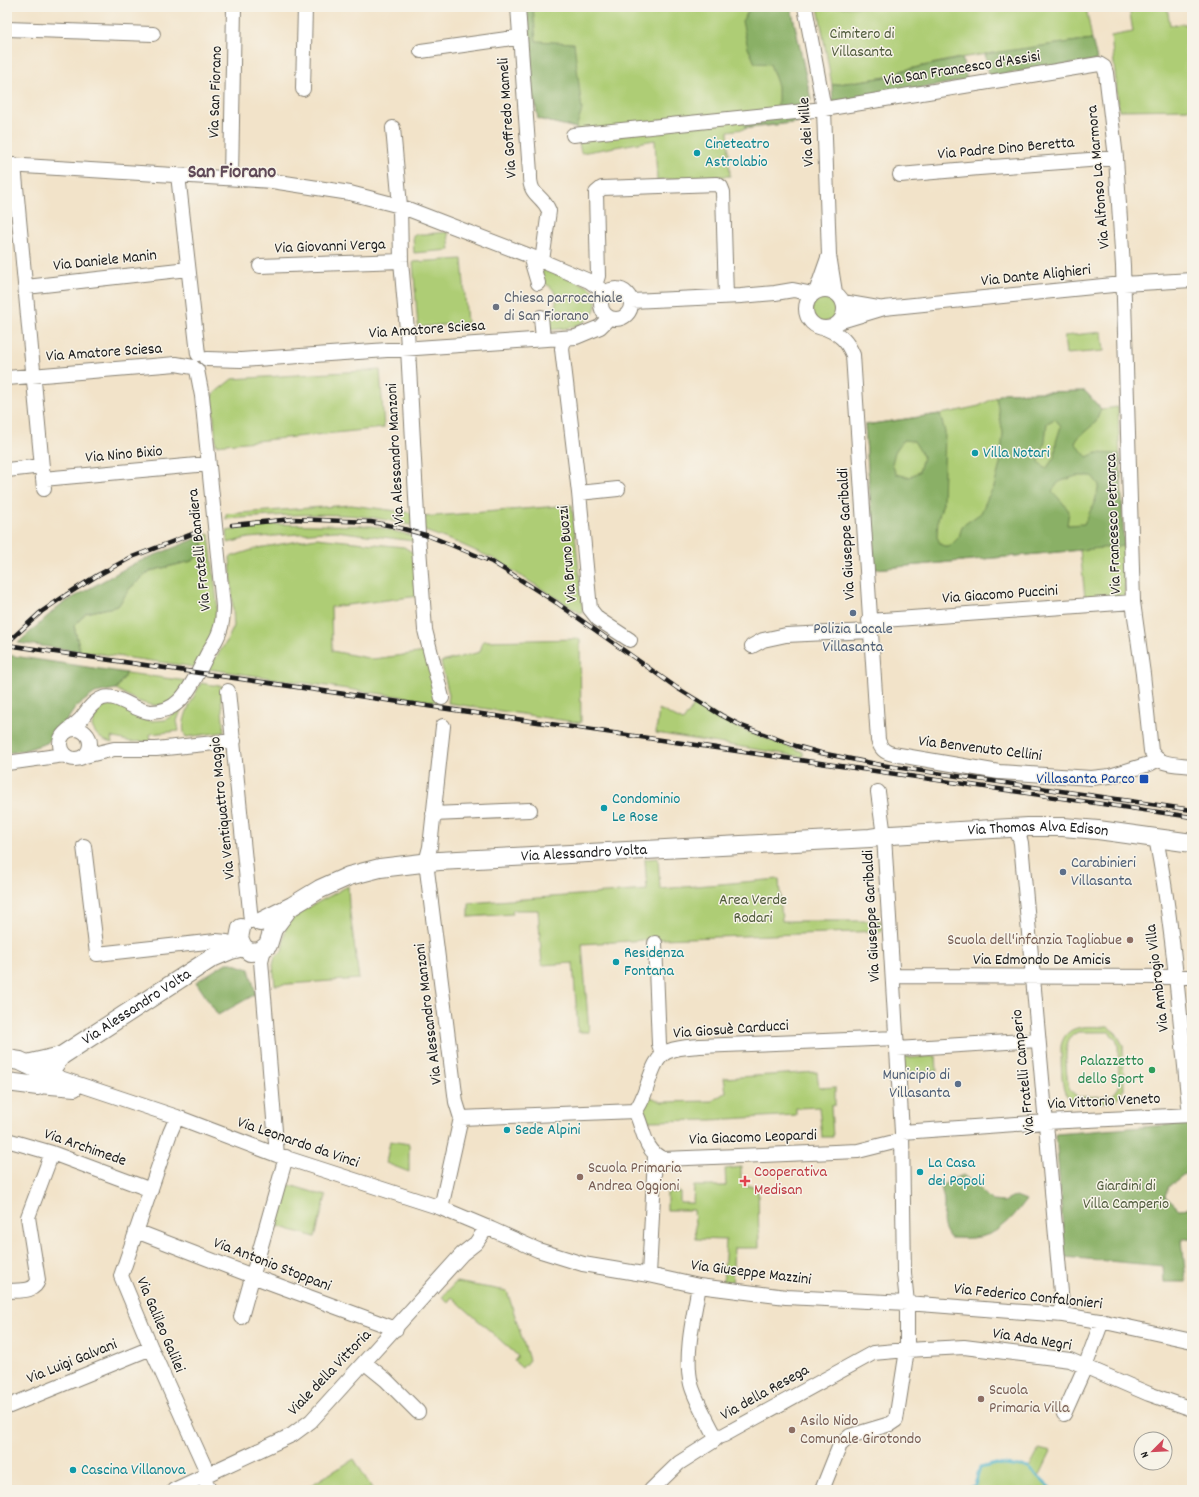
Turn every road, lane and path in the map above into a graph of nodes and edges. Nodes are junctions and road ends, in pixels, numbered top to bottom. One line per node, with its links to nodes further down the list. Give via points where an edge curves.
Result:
1 (234, 7): 18 (street, Via San Fiorano)
2 (305, 7): 10 (street)
3 (518, 7): 7 (street, Via Goffredo Mameli)
4 (805, 7): 11 (street, Via dei Mille)
5 (7, 29): 6 (street)
6 (153, 34)
7 (520, 37): 8 (street, Via Goffredo Mameli); 21 (street, Via Goffredo Mameli, via 530,184 549,211)
8 (421, 51)
9 (1104, 67): 11 (street, Via San Francesco d'Assisi, via 1099,64); 14 (street, Via Alfonso La Marmora)
10 (303, 89)
11 (824, 109): 13 (street, Via San Francesco d'Assisi); 20 (street, Via dei Mille)
12 (393, 128): 19 (street, Via Alessandro Manzoni)
13 (574, 135)
14 (1116, 158): 17 (street, Via Padre Dino Beretta); 27 (street, Via Alfonso La Marmora)
15 (11, 165): 16 (street); 28 (street)
16 (178, 175): 18 (street); 24 (street, Via Fratelli Bandiera)
17 (900, 175)
18 (231, 178): 19 (street, via 272,181 350,193)
19 (400, 206): 21 (street); 22 (street, Via Alessandro Manzoni)
20 (829, 255): 31 (street, Via dei Mille); 33 (street, Via dei Mille)
21 (536, 258): 26 (street); 29 (street, via 589,281)
22 (401, 261): 23 (street, Via Giovanni Verga); 43 (street, Via Alessandro Manzoni)
23 (260, 266)
24 (188, 269): 28 (street, Via Daniele Manin); 44 (street, Via Fratelli Bandiera)
25 (1192, 280): 27 (street, Via Dante Alighieri)
26 (538, 283)
27 (1123, 284): 36 (street, Via Dante Alighieri); 52 (street, Via Francesco Petrarca)
28 (26, 287): 45 (street)
29 (600, 289): 32 (street, via 596,192 602,188 717,184 723,192); 34 (street, via 622,290); 38 (street, via 603,312)
30 (775, 293): 31 (street, via 792,290); 32 (street); 35 (street, via 800,303)
31 (815, 293): 33 (street, via 825,290); 35 (street)
32 (726, 297): 34 (street)
33 (839, 297): 36 (street, Via Dante Alighieri); 39 (street, via 844,312)
34 (631, 301): 38 (street, via 630,309 625,316 619,319)
35 (805, 308): 40 (street, via 806,315 814,326)
36 (884, 308): 39 (street, Via Dante Alighieri)
37 (541, 317): 42 (street)
38 (610, 318): 41 (street, Via Amatore Sciesa, via 600,328 576,337)
39 (841, 321): 40 (street)
40 (827, 329): 53 (street, Via Giuseppe Garibaldi, via 842,336 852,355)
41 (564, 338): 42 (street, Via Amatore Sciesa); 51 (street, Via Bruno Buozzi, via 562,349)
42 (543, 339): 43 (street, Via Amatore Sciesa)
43 (408, 348): 44 (street, Via Amatore Sciesa); 57 (street, Via Alessandro Manzoni, via 425,630)
44 (200, 364): 45 (street, Via Amatore Sciesa); 47 (street, Via Fratelli Bandiera)
45 (34, 376): 46 (street, Via Amatore Sciesa); 49 (street)
46 (7, 378)
47 (208, 464): 49 (street, Via Nino Bixio); 58 (street, Via Fratelli Bandiera, via 223,606 220,631 188,690 175,705 161,711 145,712 118,699 107,697 96,701)
48 (7, 470): 49 (street, Via Nino Bixio)
49 (43, 478)
50 (618, 489): 51 (street, Via Bruno Buozzi)
51 (579, 493): 54 (street, Via Bruno Buozzi, via 590,609 598,619)
52 (1133, 602): 53 (street, Via Giacomo Puccini); 67 (street, Via Francesco Petrarca, via 1151,751)
53 (869, 626): 55 (street, Via Giacomo Puccini, via 786,635 763,640); 64 (street, Via Giuseppe Garibaldi, via 878,740)
54 (630, 640)
55 (752, 646)
56 (228, 691): 62 (street, Via Ventiquattro Maggio)
57 (442, 698)
58 (85, 714): 60 (street, Via Fratelli Bandiera); 61 (street)
59 (443, 726): 72 (street, Via Alessandro Manzoni)
60 (67, 731): 61 (street, via 79,729); 65 (street, via 60,742 60,749)
61 (89, 738): 63 (street); 66 (street, via 90,749)
62 (234, 741): 63 (street); 79 (street, Via Ventiquattro Maggio)
63 (114, 749): 66 (street)
64 (881, 749): 67 (street, Via Benvenuto Cellini, via 887,753 999,772 1091,778 1110,776)
65 (64, 755): 66 (street, via 71,759); 68 (street)
66 (85, 756)
67 (1157, 760): 69 (street)
68 (7, 763)
69 (1192, 766)
70 (878, 792): 74 (street, Via Giuseppe Garibaldi)
71 (530, 810): 72 (street)
72 (433, 814): 78 (street, Via Alessandro Manzoni)
73 (1015, 828): 74 (main road, Via Thomas Alva Edison); 75 (main road, Via Thomas Alva Edison, via 1070,827); 86 (street, Via Fratelli Camperio, via 1020,838)
74 (884, 836): 78 (main road, Via Alessandro Volta); 84 (street, Via Giuseppe Garibaldi)
75 (1156, 838): 76 (main road, Via Thomas Alva Edison); 87 (street, Via Ambrogio Villa)
76 (1192, 843)
77 (84, 846): 80 (street, via 97,954)
78 (426, 862): 79 (main road, Via Alessandro Volta, via 359,872 320,889 292,906 278,921); 97 (street, Via Alessandro Manzoni, via 456,1102)
79 (257, 931): 81 (main road, Via Alessandro Volta); 81 (main road, via 254,952); 102 (street, Via Ventiquattro Maggio)
80 (198, 943): 81 (street, via 216,941); 83 (street)
81 (235, 944): 83 (main road, Via Alessandro Volta)
82 (655, 944): 90 (street, via 659,1044)
83 (210, 959): 92 (main road, Via Alessandro Volta, via 61,1056)
84 (893, 976): 86 (street, Via Edmondo De Amicis); 89 (street, Via Giuseppe Garibaldi)
85 (1192, 977): 87 (street, Via Edmondo De Amicis)
86 (1032, 978): 87 (street, Via Edmondo De Amicis); 88 (street, Via Fratelli Camperio)
87 (1175, 978): 95 (street, Via Ambrogio Villa)
88 (1038, 1040): 89 (street, Via Giosuè Carducci, via 943,1046); 98 (street, Via Fratelli Camperio)
89 (897, 1044): 90 (street, Via Giosuè Carducci, via 700,1046 670,1050); 99 (street, Via Giuseppe Garibaldi)
90 (662, 1054): 94 (street, Via Giosuè Carducci)
91 (7, 1060): 92 (main road, via 13,1059)
92 (40, 1075): 93 (main road); 96 (street, Via Leonardo da Vinci)
93 (7, 1082)
94 (635, 1111): 97 (street); 103 (street, via 646,1142)
95 (1191, 1115): 98 (street, Via Vittorio Veneto)
96 (177, 1117): 102 (street, Via Leonardo da Vinci); 104 (street, Via Galileo Galilei)
97 (461, 1118): 105 (street, Via Alessandro Manzoni)
98 (1046, 1122): 99 (street, Via Vittorio Veneto, via 947,1129); 114 (street, Via Fratelli Camperio)
99 (902, 1136): 103 (street, Via Giacomo Leopardi, via 858,1151 663,1159); 113 (street, via 904,1273)
100 (7, 1140): 101 (street, Via Archimede)
101 (52, 1153): 104 (street, Via Archimede); 112 (street, via 28,1217 38,1280 31,1289)
102 (282, 1156): 105 (street, Via Leonardo da Vinci); 110 (street)
103 (655, 1156): 109 (street)
104 (151, 1190): 107 (street, Via Galileo Galilei)
105 (441, 1208): 106 (street, Via Leonardo da Vinci)
106 (481, 1225): 108 (street, Via Leonardo da Vinci, via 538,1250); 117 (street, Viale della Vittoria, via 476,1243 462,1254)
107 (136, 1231): 110 (street, Via Antonio Stoppani); 119 (street, Via Galileo Galilei, via 121,1276)
108 (593, 1266): 109 (street, Via Giuseppe Mazzini)
109 (648, 1275): 111 (street, Via Giuseppe Mazzini)
110 (251, 1276): 115 (street); 117 (street, Via Antonio Stoppani)
111 (699, 1286): 113 (street, Via Giuseppe Mazzini, via 786,1297); 127 (street, via 689,1350 691,1386 713,1432)
112 (7, 1290)
113 (907, 1303): 114 (street, Via Federico Confalonieri); 120 (street)
114 (1063, 1315): 116 (street, Via Federico Confalonieri)
115 (241, 1317)
116 (1102, 1321): 118 (street, Via Federico Confalonieri); 122 (street)
117 (396, 1329): 121 (street, Viale della Vittoria)
118 (1192, 1341)
119 (151, 1348): 123 (street, Via Luigi Galvani); 128 (street, Via Galileo Galilei)
120 (907, 1350): 122 (street, Via Ada Negri, via 972,1348 1070,1360); 127 (street, Via della Resega, via 873,1353); 132 (street, via 896,1420 850,1436 840,1445)
121 (365, 1363): 125 (street); 128 (street, Viale della Vittoria, via 301,1429)
122 (1085, 1367): 124 (street, Via Ada Negri, via 1149,1394); 126 (street)
123 (7, 1407)
124 (1192, 1408)
125 (418, 1412)
126 (1064, 1414)
127 (718, 1436): 131 (street, Via della Resega, via 679,1463)
128 (205, 1476): 129 (street, Viale della Vittoria); 130 (street, Via Galileo Galilei)
129 (174, 1490)
130 (210, 1490)
131 (651, 1490)
132 (822, 1490)

